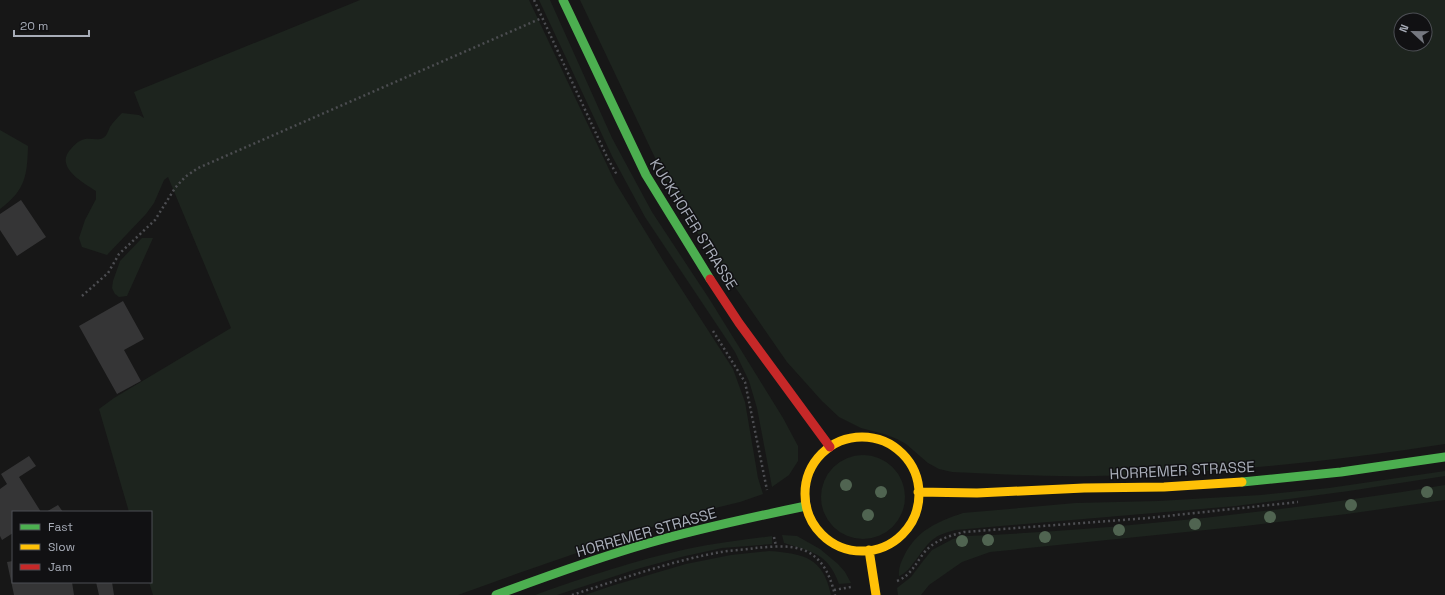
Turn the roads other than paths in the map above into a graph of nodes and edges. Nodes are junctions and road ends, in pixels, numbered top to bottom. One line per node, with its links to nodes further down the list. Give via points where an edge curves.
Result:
1 (563, 0): 2 (main road, KUCKHOFER STRASSE, via 646,175 739,323)
2 (830, 448): 4 (main road, via 840,441 852,438 864,437 888,443 906,458 913,469); 5 (main road, via 821,454 809,473 805,494)
3 (1445, 457): 4 (main road, HORREMER STRASSE, via 1341,472 1233,482 977,493)
4 (918, 492): 6 (main road, via 916,513 905,531 889,544)
5 (806, 506): 6 (main road, via 814,525 829,540 848,549); 7 (main road, HORREMER STRASSE, via 684,533)
6 (869, 550): 8 (main road)
7 (496, 595)
8 (876, 595)

